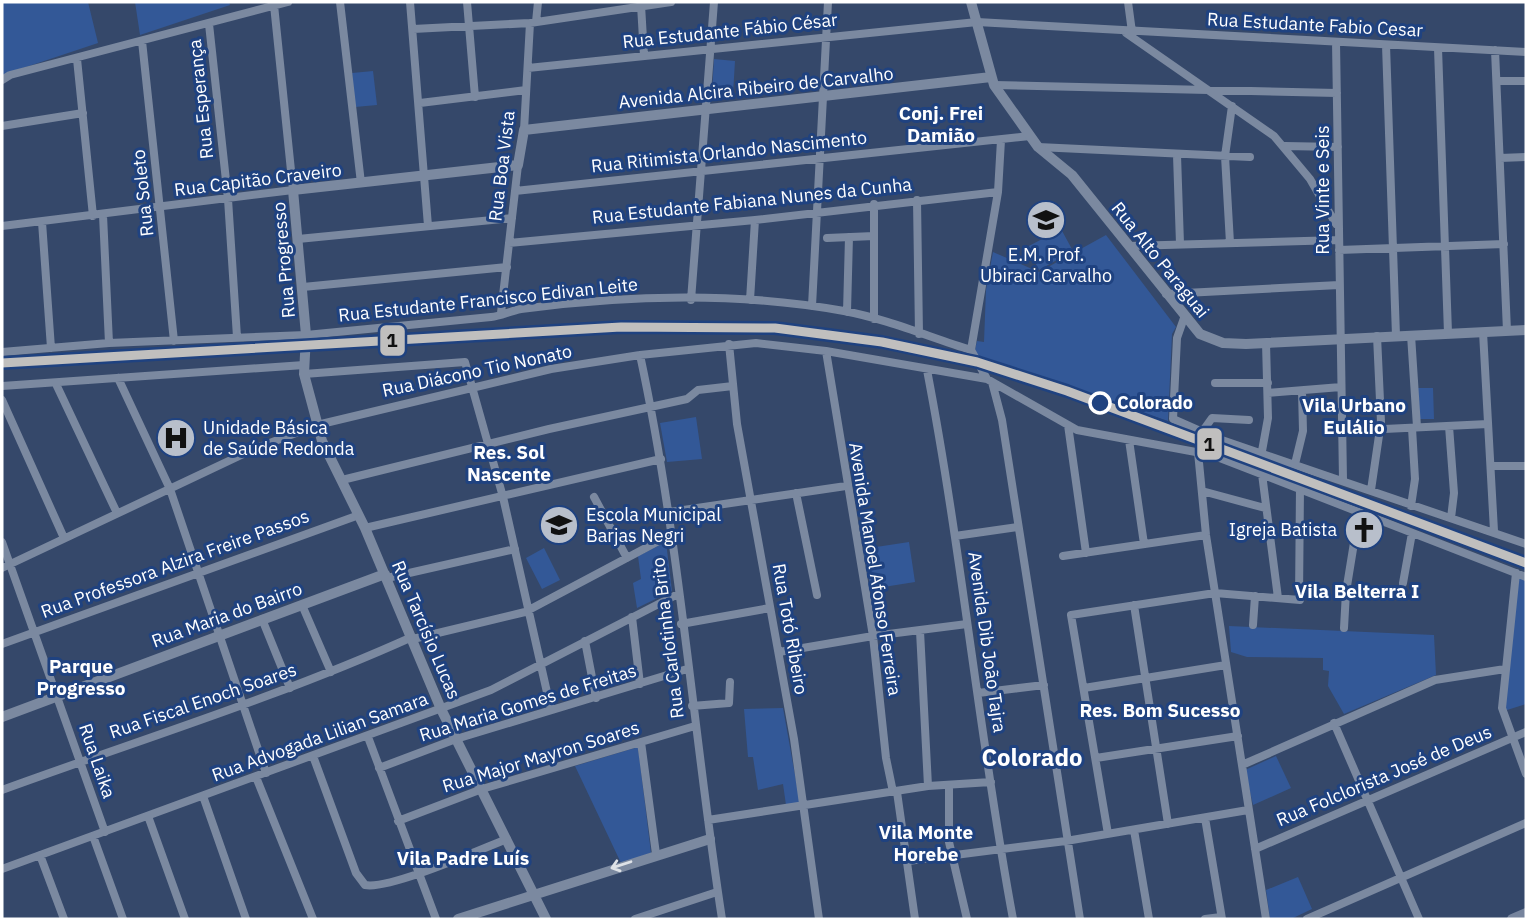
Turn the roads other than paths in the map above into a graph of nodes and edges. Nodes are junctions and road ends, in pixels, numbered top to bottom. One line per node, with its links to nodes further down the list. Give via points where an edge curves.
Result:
1 (288, 2): 11 (street)
2 (340, 2): 59 (street)
3 (410, 2): 17 (street)
4 (467, 2): 16 (street)
5 (538, 2): 13 (street, Rua Boa Vista)
6 (671, 2): 12 (street)
7 (714, 2): 23 (street)
8 (828, 2): 19 (street)
9 (971, 2): 14 (street, Rua Alto Paraguai)
10 (1128, 2): 18 (street)
11 (274, 5): 15 (street); 60 (street, Rua Progresso)
12 (641, 5): 13 (street); 27 (street)
13 (533, 22): 16 (street); 29 (street, Rua Boa Vista)
14 (977, 22): 18 (street, Rua Estudante Fabio Cesar); 19 (street, Rua Estudante Fábio César); 31 (street, Rua Alto Paraguai)
15 (209, 24): 20 (street); 63 (street, Rua Esperança)
16 (467, 28): 17 (street); 38 (street)
17 (413, 29): 39 (street)
18 (1128, 31): 21 (street, Rua Estudante Fabio Cesar); 34 (street)
19 (826, 36): 23 (street, Rua Estudante Fábio César); 37 (street)
20 (142, 41): 28 (street); 66 (street, Rua Soleto)
21 (1336, 42): 22 (street, Rua Estudante Fabio Cesar); 36 (street, Rua Vinte e Seis)
22 (1386, 45): 24 (street, Rua Estudante Fabio Cesar); 88 (street)
23 (710, 48): 27 (street, Rua Estudante Fábio César); 41 (street)
24 (1438, 48): 25 (street, Rua Estudante Fabio Cesar); 86 (street)
25 (1495, 50): 26 (street, Rua Estudante Fabio Cesar); 32 (street)
26 (1526, 52)
27 (644, 55): 29 (street, Rua Estudante Fábio César)
28 (77, 59): 30 (street); 42 (street)
29 (528, 68): 35 (street, Rua Boa Vista)
30 (6, 77)
31 (993, 81): 34 (street, Avenida Alcira Ribeiro de Carvalho, via 1163,91); 37 (street, Avenida Alcira Ribeiro de Carvalho); 45 (street, Rua Alto Paraguai)
32 (1497, 81): 33 (street); 54 (street)
33 (1526, 81)
34 (1210, 89): 36 (street, Avenida Alcira Ribeiro de Carvalho); 40 (street)
35 (526, 90): 38 (street); 44 (street, Rua Boa Vista)
36 (1337, 93): 49 (street, Rua Vinte e Seis)
37 (823, 96): 41 (street, Avenida Alcira Ribeiro de Carvalho); 55 (street)
38 (475, 97): 39 (street)
39 (420, 103): 58 (street)
40 (1233, 106): 47 (street); 51 (street)
41 (708, 109): 44 (street, Avenida Alcira Ribeiro de Carvalho); 57 (street)
42 (83, 113): 43 (street); 69 (street)
43 (2, 126)
44 (524, 130): 56 (street, Rua Boa Vista)
45 (1030, 136): 46 (street, Rua Ritimista Orlando Nascimento); 48 (street, Rua Alto Paraguai)
46 (1001, 140): 55 (street, Rua Ritimista Orlando Nascimento); 62 (street)
47 (1285, 146): 49 (street); 76 (street)
48 (1038, 147): 50 (street); 87 (street, Rua Alto Paraguai, via 1072,175)
49 (1338, 147): 76 (street, Rua Vinte e Seis)
50 (1177, 155): 51 (street); 84 (street)
51 (1225, 156): 52 (street); 83 (street)
52 (1250, 157)
53 (1526, 157): 54 (street)
54 (1500, 158): 85 (street)
55 (817, 160): 57 (street, Rua Ritimista Orlando Nascimento); 67 (street)
56 (518, 165): 58 (street, Rua Capitão Craveiro); 61 (street, Rua Boa Vista)
57 (703, 171): 61 (street, Rua Ritimista Orlando Nascimento); 73 (street)
58 (426, 176): 59 (street, Rua Capitão Craveiro); 75 (street)
59 (361, 183): 60 (street, Rua Capitão Craveiro)
60 (293, 190): 63 (street, Rua Capitão Craveiro); 80 (street, Rua Progresso)
61 (515, 191): 70 (street, Rua Boa Vista)
62 (998, 192): 64 (street, Rua Estudante Fabiana Nunes da Cunha); 117 (street)
63 (228, 199): 66 (street, Rua Capitão Craveiro); 109 (street, Rua Esperança)
64 (917, 200): 65 (street, Rua Estudante Fabiana Nunes da Cunha); 105 (street)
65 (874, 204): 67 (street, Rua Estudante Fabiana Nunes da Cunha); 77 (street)
66 (160, 207): 68 (street, Rua Capitão Craveiro); 112 (street, Rua Soleto)
67 (815, 212): 71 (street, Rua Estudante Fabiana Nunes da Cunha); 96 (street)
68 (103, 215): 69 (street, Rua Capitão Craveiro); 113 (street)
69 (93, 216): 72 (street, Rua Capitão Craveiro)
70 (512, 218): 75 (street); 82 (street, Rua Boa Vista)
71 (755, 220): 73 (street, Rua Estudante Fabiana Nunes da Cunha); 95 (street)
72 (42, 222): 74 (street, Rua Capitão Craveiro); 116 (street)
73 (699, 223): 82 (street, Rua Estudante Fabiana Nunes da Cunha); 94 (street)
74 (2, 226)
75 (428, 226): 80 (street)
76 (1337, 226): 81 (street, Rua Vinte e Seis)
77 (874, 236): 78 (street); 100 (street)
78 (849, 237): 79 (street); 97 (street)
79 (827, 238)
80 (298, 239): 92 (street, Rua Progresso)
81 (1339, 240): 83 (street); 89 (street, Rua Vinte e Seis)
82 (509, 243): 90 (street, Rua Boa Vista)
83 (1230, 243): 84 (street)
84 (1180, 244): 87 (street)
85 (1504, 244): 86 (street); 102 (street)
86 (1444, 245): 88 (street); 104 (street)
87 (1129, 246): 93 (street, Rua Alto Paraguai)
88 (1393, 248): 89 (street); 106 (street)
89 (1339, 250): 91 (street, Rua Vinte e Seis)
90 (507, 267): 92 (street); 98 (street, Rua Boa Vista)
91 (1339, 285): 93 (street); 110 (street, Rua Vinte e Seis)
92 (303, 287): 111 (street, Rua Progresso)
93 (1166, 294): 99 (street, Rua Alto Paraguai)
94 (691, 300): 95 (street, Rua Estudante Francisco Edivan Leite); 98 (street, Rua Estudante Francisco Edivan Leite, via 578,303)
95 (750, 300): 96 (street, Rua Estudante Francisco Edivan Leite)
96 (812, 306): 97 (street, Rua Estudante Francisco Edivan Leite)
97 (847, 312): 100 (street, Rua Estudante Francisco Edivan Leite)
98 (501, 313): 111 (street, Rua Estudante Francisco Edivan Leite)
99 (1184, 318): 114 (street, Rua Alto Paraguai, via 1197,332 1217,342); 142 (street, via 1177,338 1173,419)
100 (874, 319): 105 (street, Rua Estudante Francisco Edivan Leite)
101 (1526, 330): 102 (street, Rua Alto Paraguai)
102 (1507, 331): 103 (street, Rua Alto Paraguai)
103 (1483, 332): 104 (street, Rua Alto Paraguai); 136 (street)
104 (1448, 333): 107 (street, Rua Alto Paraguai)
105 (919, 334): 117 (street, Rua Estudante Francisco Edivan Leite)
106 (1396, 335): 107 (street, Rua Alto Paraguai); 108 (street, Rua Alto Paraguai)
107 (1411, 335): 140 (street)
108 (1377, 336): 110 (street, Rua Alto Paraguai); 143 (street)
109 (237, 337): 111 (street, Rua Estudante Francisco Edivan Leite); 112 (street, Rua Estudante Francisco Edivan Leite)
110 (1341, 338): 114 (street, Rua Alto Paraguai); 130 (street, Rua Vinte e Seis)
111 (307, 340): 121 (street, Rua Tarcísio Lucas)
112 (174, 341): 113 (street, Rua Estudante Francisco Edivan Leite)
113 (109, 343): 116 (street, Rua Estudante Francisco Edivan Leite)
114 (1266, 343): 131 (street)
115 (729, 344): 118 (street, Rua Diácono Tio Nonato); 120 (street, Rua Diácono Tio Nonato); 128 (street, Rua Totó Ribeiro)
116 (51, 348): 119 (street, Rua Estudante Francisco Edivan Leite)
117 (971, 350): 124 (street)
118 (827, 351): 122 (street, Rua Diácono Tio Nonato); 155 (street, Avenida Manoel Afonso Ferreira)
119 (2, 352)
120 (640, 355): 129 (street, Rua Diácono Tio Nonato); 134 (street, Rua Carlotinha Brito)
121 (304, 370): 123 (street); 129 (street, via 465,362); 137 (street, Rua Tarcísio Lucas)
122 (927, 370): 124 (street, Rua Diácono Tio Nonato); 177 (street, Avenida Dib João Tajra)
123 (118, 378): 125 (street); 157 (street)
124 (990, 381): 138 (street, Rua Diácono Tio Nonato); 171 (street, via 1002,421)
125 (55, 383): 127 (street); 168 (street)
126 (1215, 383): 131 (street)
127 (2, 386)
128 (733, 386): 134 (street, via 698,390 688,399); 163 (street, Rua Totó Ribeiro)
129 (472, 387): 137 (street, Rua Diácono Tio Nonato); 145 (street)
130 (1341, 387): 132 (street); 141 (street, Rua Vinte e Seis)
131 (1268, 388): 132 (street); 146 (street)
132 (1302, 391): 149 (street, via 1303,431)
133 (2, 400): 178 (street)
134 (651, 406): 145 (street); 148 (street, Rua Carlotinha Brito)
135 (1249, 420): 142 (street, via 1212,418)
136 (1488, 424): 139 (street); 150 (street)
137 (317, 425): 153 (street, Rua Tarcísio Lucas); 157 (street, Rua Diácono Tio Nonato)
138 (1068, 425): 144 (street, Rua Diácono Tio Nonato); 183 (street)
139 (1449, 426): 140 (street); 170 (street, via 1454,493)
140 (1414, 428): 143 (street); 164 (street)
141 (1343, 431): 143 (street); 154 (street, Rua Vinte e Seis)
142 (1202, 432): 146 (street)
143 (1380, 432): 158 (street)
144 (1129, 440): 147 (street, Rua Diácono Tio Nonato); 181 (street)
145 (488, 443): 153 (street); 161 (street)
146 (1262, 451): 149 (street)
147 (1198, 452): 152 (street, Rua Diácono Tio Nonato); 159 (street)
148 (661, 459): 161 (street); 166 (street, Rua Carlotinha Brito)
149 (1295, 464): 154 (street)
150 (1492, 466): 151 (street); 173 (street)
151 (1526, 466)
152 (1262, 474): 156 (street, Rua Diácono Tio Nonato); 165 (street)
153 (342, 480): 169 (street, Rua Tarcísio Lucas)
154 (1343, 480): 158 (street)
155 (846, 486): 160 (street); 210 (street, Avenida Manoel Afonso Ferreira)
156 (1300, 487): 167 (street, Rua Diácono Tio Nonato); 196 (street, via 1299,600)
157 (170, 489): 168 (street, Rua Diácono Tio Nonato); 187 (street)
158 (1371, 490): 164 (street)
159 (1202, 491): 165 (street); 176 (street)
160 (796, 493): 163 (street); 194 (street)
161 (503, 497): 172 (street); 182 (street)
162 (594, 497): 185 (street)
163 (750, 500): 166 (street); 199 (street, Rua Totó Ribeiro)
164 (1412, 506): 170 (street)
165 (1265, 508): 196 (street)
166 (670, 512): 175 (street, Rua Carlotinha Brito)
167 (1359, 512): 174 (street, Rua Diácono Tio Nonato); 206 (street)
168 (117, 513): 178 (street, Rua Diácono Tio Nonato)
169 (359, 515): 172 (street, Rua Tarcísio Lucas); 187 (street, Rua Professora Alzira Freire Passos)
170 (1451, 518): 173 (street)
171 (1018, 527): 177 (street); 223 (street)
172 (365, 528): 189 (street, Rua Tarcísio Lucas)
173 (1494, 531): 180 (street)
174 (1412, 533): 188 (street, Rua Diácono Tio Nonato); 191 (street)
175 (672, 534): 185 (street, Rua Fiscal Enoch Soares); 193 (street, Rua Carlotinha Brito)
176 (1206, 535): 181 (street); 192 (street)
177 (956, 536): 204 (street, Avenida Dib João Tajra)
178 (64, 538): 186 (street, Rua Diácono Tio Nonato)
179 (2, 542): 186 (street, Rua Laika)
180 (1526, 543)
181 (1144, 544): 183 (street)
182 (514, 550): 189 (street, Rua Maria do Bairro); 200 (street)
183 (1086, 553): 184 (street)
184 (1063, 556)
185 (627, 558): 200 (street, Rua Fiscal Enoch Soares)
186 (6, 565): 207 (street, Rua Laika)
187 (199, 573): 207 (street, Rua Professora Alzira Freire Passos); 209 (street)
188 (1516, 573): 190 (street, Rua Diácono Tio Nonato); 218 (street)
189 (386, 576): 197 (street, Rua Maria do Bairro); 211 (street, Rua Tarcísio Lucas)
190 (1526, 577)
191 (1403, 583)
192 (1215, 593): 195 (street); 198 (street); 216 (street)
193 (678, 594): 201 (street, Rua Advogada Lilian Samara); 203 (street, Rua Carlotinha Brito)
194 (817, 595)
195 (1255, 596): 196 (street); 205 (street)
196 (1278, 598)
197 (302, 605): 202 (street, Rua Maria do Bairro); 219 (street)
198 (1134, 606): 220 (street); 225 (street, via 1071,615)
199 (770, 608): 203 (street); 214 (street, Rua Totó Ribeiro)
200 (526, 611): 211 (street, Rua Fiscal Enoch Soares); 215 (street)
201 (632, 617): 212 (street, Rua Advogada Lilian Samara); 222 (street)
202 (262, 619): 209 (street, Rua Maria do Bairro); 224 (street)
203 (681, 624): 217 (street, Rua Carlotinha Brito)
204 (967, 624): 208 (street); 226 (street, Avenida Dib João Tajra)
205 (1253, 625)
206 (1344, 628)
207 (34, 631): 213 (street, Rua Professora Alzira Freire Passos); 227 (street, Rua Laika)
208 (920, 631): 210 (street); 252 (street)
209 (221, 634): 227 (street, Rua Maria do Bairro); 229 (street)
210 (873, 636): 214 (street); 256 (street, Avenida Manoel Afonso Ferreira, via 885,749)
211 (412, 638): 219 (street, Rua Fiscal Enoch Soares); 231 (street, Rua Tarcísio Lucas)
212 (585, 641): 215 (street, Rua Advogada Lilian Samara); 228 (street)
213 (2, 644)
214 (779, 652): 259 (street, Rua Totó Ribeiro)
215 (539, 665): 231 (street, Rua Advogada Lilian Samara); 232 (street)
216 (1226, 665): 220 (street); 237 (street)
217 (687, 669): 222 (street, Rua Maria Gomes de Freitas); 230 (street, Rua Carlotinha Brito)
218 (1505, 669): 234 (street, via 1435,680); 239 (street, via 1502,708)
219 (331, 672): 224 (street, Rua Fiscal Enoch Soares)
220 (1144, 678): 225 (street); 242 (street)
221 (730, 682): 230 (street, via 729,703)
222 (640, 684): 228 (street, Rua Maria Gomes de Freitas)
223 (1044, 685): 226 (street); 273 (street)
224 (290, 688): 229 (street, Rua Fiscal Enoch Soares)
225 (1084, 688): 244 (street)
226 (978, 693): 251 (street, Avenida Dib João Tajra)
227 (58, 695): 233 (street, Rua Maria do Bairro); 245 (street, Rua Laika)
228 (596, 698): 232 (street, Rua Maria Gomes de Freitas)
229 (245, 705): 245 (street, Rua Fiscal Enoch Soares); 248 (street)
230 (692, 706): 235 (street, Rua Carlotinha Brito)
231 (442, 709): 238 (street, Rua Advogada Lilian Samara); 240 (street, Rua Tarcísio Lucas)
232 (551, 710): 240 (street, Rua Maria Gomes de Freitas)
233 (2, 717)
234 (1334, 723): 246 (street); 258 (street)
235 (695, 726): 241 (street, Rua Major Mayron Soares); 263 (street, Rua Carlotinha Brito)
236 (1526, 732): 239 (street, Rua Folclorista José de Deus)
237 (1238, 736): 242 (street); 246 (street)
238 (368, 737): 243 (street, Rua Advogada Lilian Samara); 247 (street)
239 (1511, 738): 249 (street); 258 (street, Rua Folclorista José de Deus)
240 (456, 739): 247 (street, Rua Maria Gomes de Freitas); 254 (street, Rua Tarcísio Lucas)
241 (641, 742): 254 (street, Rua Major Mayron Soares); 277 (street)
242 (1156, 749): 244 (street); 265 (street)
243 (313, 757): 248 (street, Rua Advogada Lilian Samara); 281 (street, via 362,883 375,886)
244 (1096, 758): 269 (street)
245 (80, 762): 255 (street, Rua Fiscal Enoch Soares); 268 (street, Rua Laika)
246 (1242, 765): 260 (street)
247 (379, 768): 264 (street)
248 (266, 773): 250 (street, Rua Advogada Lilian Samara)
249 (1526, 774)
250 (256, 777): 257 (street, Rua Advogada Lilian Samara); 285 (street)
251 (991, 782): 253 (street); 275 (street, Avenida Dib João Tajra)
252 (928, 786): 253 (street); 256 (street)
253 (949, 786): 276 (street)
254 (482, 789): 264 (street, Rua Major Mayron Soares); 271 (street, Rua Tarcísio Lucas)
255 (2, 790)
256 (895, 792): 259 (street); 279 (street, Avenida Manoel Afonso Ferreira)
257 (203, 796): 261 (street, Rua Advogada Lilian Samara); 291 (street)
258 (1367, 802): 274 (street, Rua Folclorista José de Deus); 282 (street)
259 (804, 806): 263 (street); 299 (street, Rua Totó Ribeiro)
260 (1248, 810): 262 (street); 274 (street)
261 (148, 816): 268 (street, Rua Advogada Lilian Samara); 290 (street)
262 (1205, 818): 265 (street); 287 (street)
263 (708, 820): 272 (street, Rua Carlotinha Brito)
264 (398, 821): 281 (street)
265 (1168, 824): 267 (street)
266 (1526, 824): 282 (street)
267 (1134, 830): 269 (street); 304 (street)
268 (105, 831): 270 (street, Rua Advogada Lilian Samara)
269 (1108, 834): 273 (street)
270 (93, 836): 278 (street, Rua Advogada Lilian Samara); 289 (street)
271 (507, 839): 281 (street); 284 (street, Rua Tarcísio Lucas)
272 (710, 839): 277 (street); 283 (street, Rua Carlotinha Brito)
273 (1066, 841): 275 (street); 303 (street)
274 (1255, 849): 306 (street)
275 (1000, 850): 276 (street); 302 (street, Avenida Dib João Tajra)
276 (951, 853): 279 (street); 301 (street)
277 (656, 854): 284 (street, one-way to 284)
278 (40, 855): 280 (street, Rua Advogada Lilian Samara); 288 (street)
279 (908, 861): 300 (street, Avenida Manoel Afonso Ferreira)
280 (2, 869)
281 (417, 873): 294 (street)
282 (1402, 878): 307 (street); 308 (street)
283 (718, 892): 297 (street); 298 (street, Rua Carlotinha Brito)
284 (534, 894): 295 (street); 296 (street, Rua Tarcísio Lucas)
285 (303, 899): 292 (street); 293 (street)
286 (1526, 913): 309 (main road)
287 (1221, 918): 305 (street)
288 (64, 919)
289 (123, 919)
290 (185, 919)
291 (246, 919)
292 (307, 919)
293 (313, 919)
294 (436, 919)
295 (458, 919)
296 (546, 919)
297 (635, 919)
298 (722, 919)
299 (819, 919)
300 (915, 919)
301 (967, 919)
302 (1013, 919)
303 (1080, 919)
304 (1149, 919)
305 (1205, 919)
306 (1266, 919)
307 (1307, 919)
308 (1419, 919)
309 (1512, 919)

